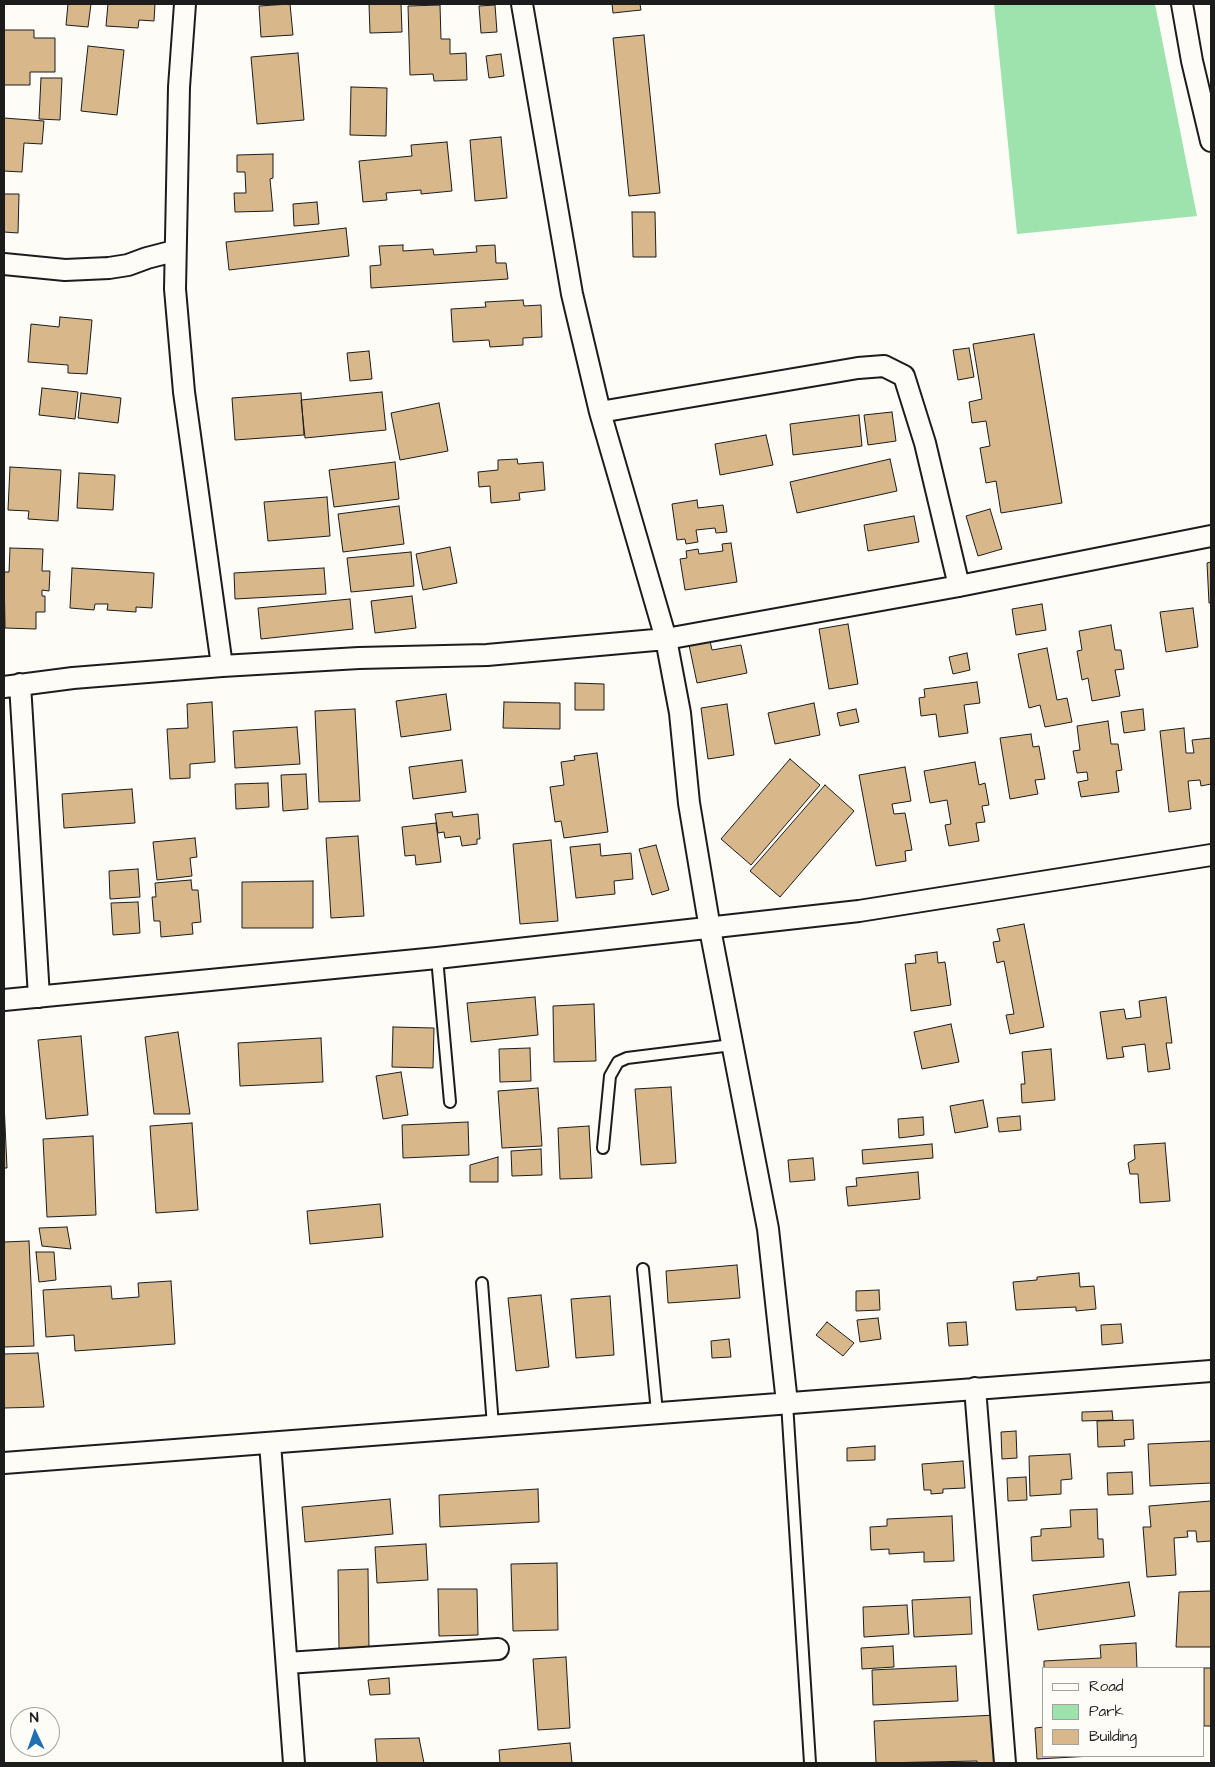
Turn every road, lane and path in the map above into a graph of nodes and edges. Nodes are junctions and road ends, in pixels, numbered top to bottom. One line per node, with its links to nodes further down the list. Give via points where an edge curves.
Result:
1 (185, 4): 5 (street)
2 (522, 4): 7 (street, via 572,294)
3 (1182, 4): 4 (street)
4 (1211, 141)
5 (174, 251): 6 (street, via 109,268 65,270); 11 (street, via 184,392)
6 (4, 264)
7 (600, 412): 9 (street, via 884,366 904,376 925,443); 10 (street)
8 (1211, 536): 9 (street)
9 (959, 586): 10 (street)
10 (666, 639): 11 (street, via 487,655); 14 (street, via 680,713 689,802)
11 (222, 666): 12 (street)
12 (12, 685): 16 (street)
13 (1211, 855): 14 (street, via 859,911)
14 (710, 929): 15 (street); 18 (street)
15 (437, 958): 16 (street); 19 (lane)
16 (40, 997): 17 (street)
17 (4, 1000)
18 (732, 1045): 20 (lane, via 627,1058 618,1062 610,1076); 25 (street, via 768,1229)
19 (450, 1102)
20 (603, 1148)
21 (643, 1269): 26 (lane)
22 (482, 1283): 27 (lane)
23 (1211, 1371): 24 (street)
24 (975, 1388): 25 (street); 34 (street)
25 (787, 1403): 26 (street); 33 (lane)
26 (657, 1412): 27 (street)
27 (493, 1426): 28 (street)
28 (270, 1443): 29 (street); 31 (street)
29 (4, 1463)
30 (498, 1649): 31 (street)
31 (287, 1663): 32 (street)
32 (294, 1763)
33 (810, 1763)
34 (1006, 1763)

